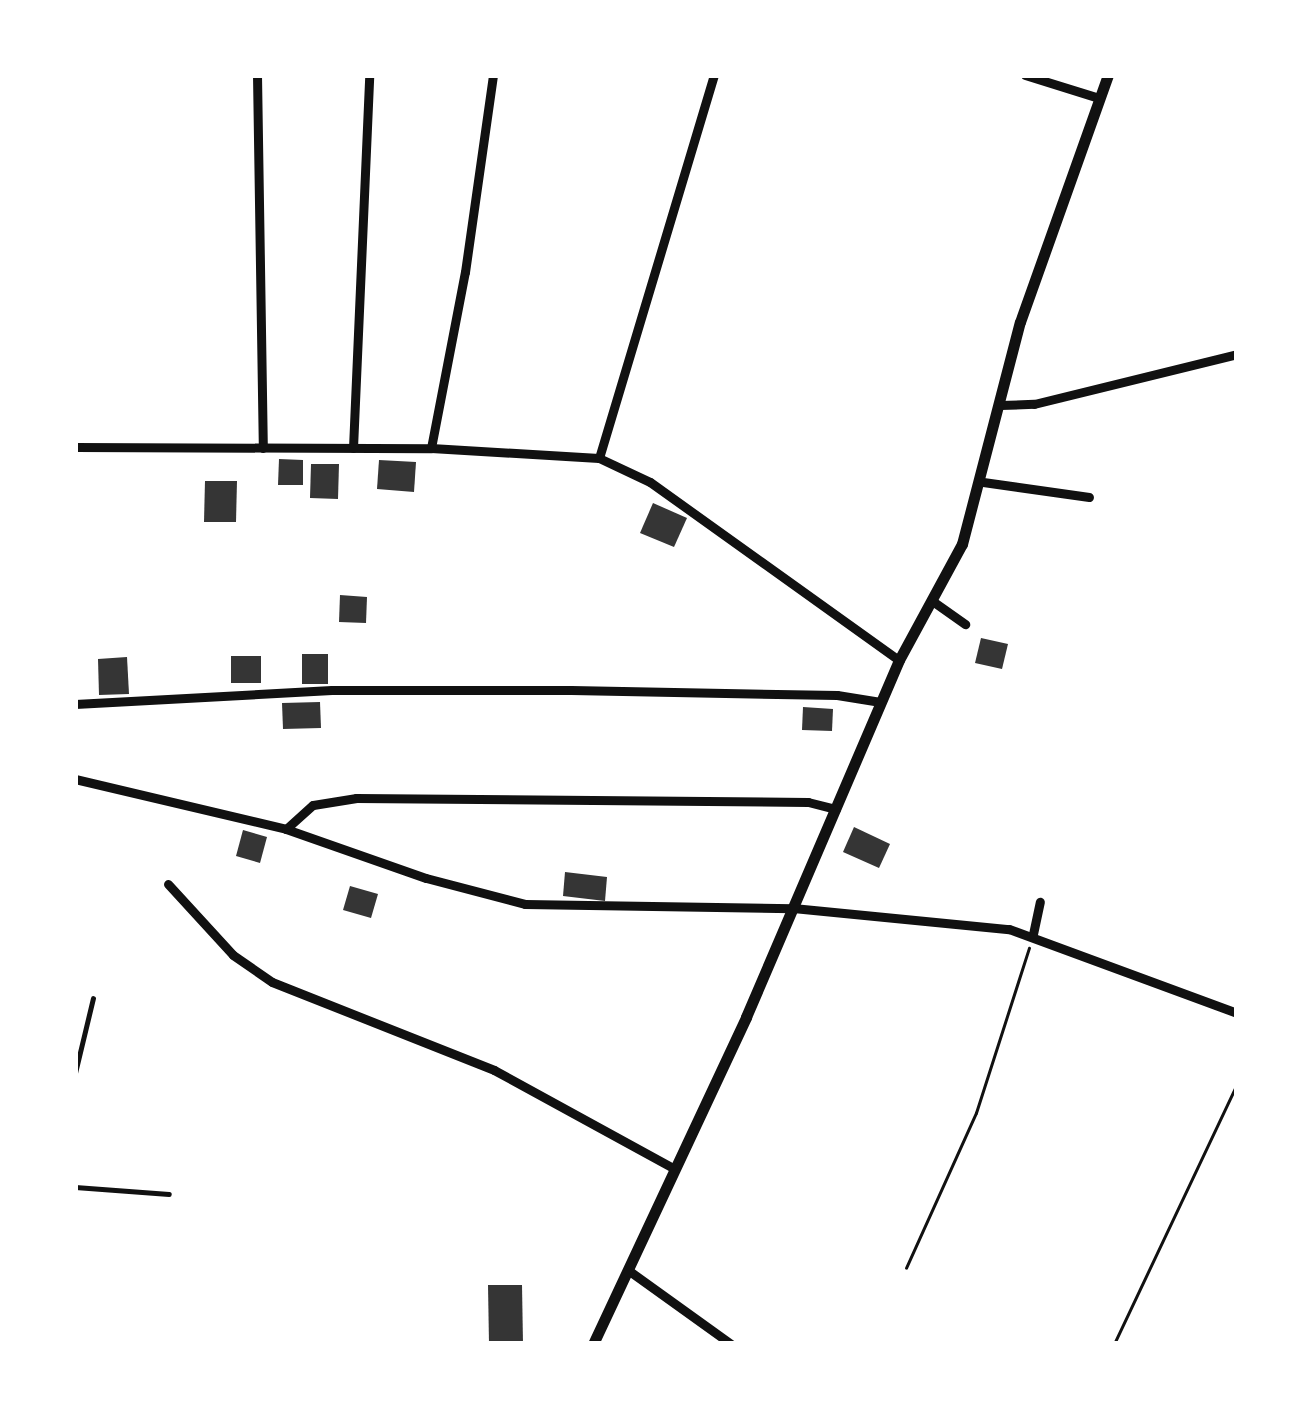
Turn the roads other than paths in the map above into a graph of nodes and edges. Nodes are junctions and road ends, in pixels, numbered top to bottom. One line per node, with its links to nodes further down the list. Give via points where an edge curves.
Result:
1 (256, 75): 11 (street)
2 (369, 75): 12 (street)
3 (492, 75): 13 (street, via 466,272)
4 (714, 75): 14 (street)
5 (1024, 75): 7 (street)
6 (1108, 75): 7 (street)
7 (1099, 98): 9 (street, via 1020,322)
8 (1237, 354): 9 (street, via 1034,404)
9 (1000, 405): 15 (street)
10 (75, 448): 11 (street)
11 (264, 448): 12 (street)
12 (353, 448): 13 (street)
13 (431, 448): 14 (street)
14 (599, 458): 19 (street, via 665,492)
15 (983, 482): 16 (street); 17 (street, via 962,544)
16 (1090, 497)
17 (931, 600): 18 (street); 19 (street)
18 (965, 624)
19 (899, 660): 20 (street)
20 (880, 702): 21 (street, via 837,695 491,690); 23 (street)
21 (75, 704)
22 (75, 779): 24 (street)
23 (836, 809): 24 (street, via 808,802 356,798 313,805); 27 (street)
24 (286, 828): 27 (street, via 426,878 524,904)
25 (168, 884): 32 (street, via 233,954 272,982 465,1057)
26 (1040, 902): 28 (street)
27 (793, 908): 28 (street); 32 (street)
28 (1033, 934): 30 (street)
29 (93, 998): 31 (lane)
30 (1237, 1013)
31 (75, 1073)
32 (675, 1168): 35 (street)
33 (75, 1187): 34 (lane)
34 (169, 1194)
35 (628, 1270): 36 (street); 37 (street)
36 (718, 1340): 38 (street)
37 (593, 1344)
38 (732, 1344)

